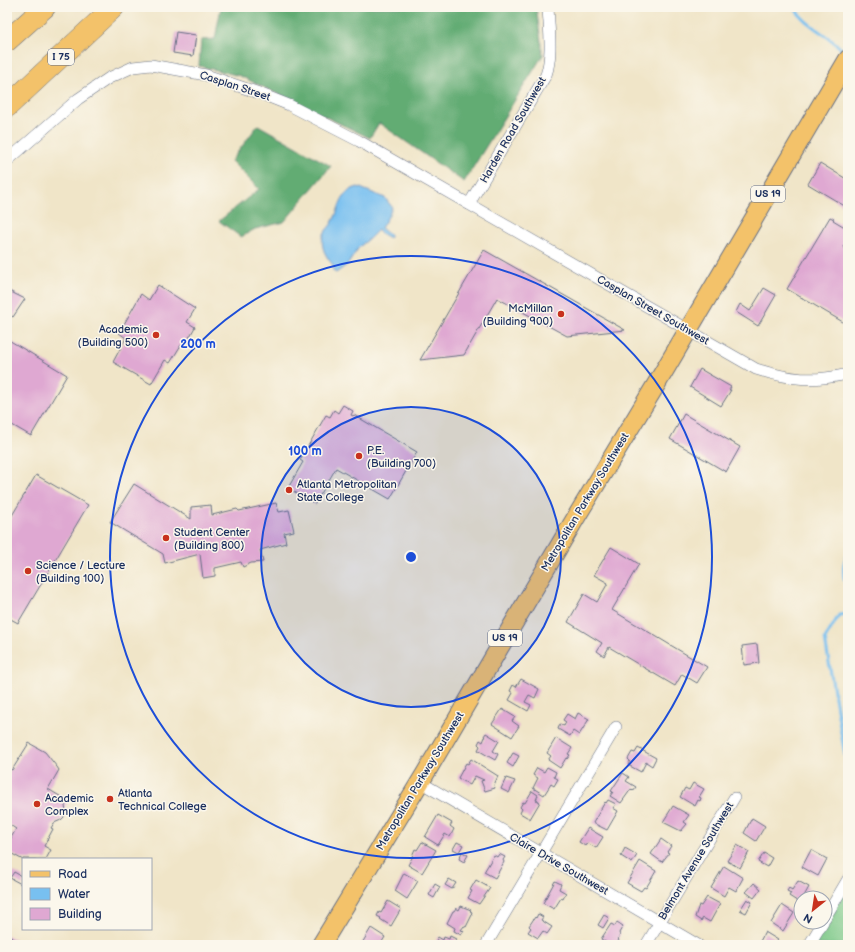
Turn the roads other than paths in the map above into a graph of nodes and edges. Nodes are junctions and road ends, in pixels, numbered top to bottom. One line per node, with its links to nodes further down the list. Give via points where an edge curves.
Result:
1 (45, 7): 4 (highway)
2 (114, 7): 6 (highway, I 75)
3 (548, 7): 8 (street, Harden Road Southwest, via 549,66 546,75)
4 (7, 41)
5 (848, 59): 9 (main road, Metropolitan Parkway Southwest / US 19)
6 (7, 107)
7 (7, 161): 8 (street, Casplan Street, via 96,86 132,67 151,65 185,70 230,82 289,105 359,141)
8 (469, 204): 9 (street, Casplan Street Southwest)
9 (688, 330): 10 (street, Casplan Street Southwest, via 756,369 782,377 808,380); 12 (main road, Metropolitan Parkway Southwest / US 19)
10 (848, 374)
11 (616, 727): 14 (street)
12 (420, 782): 14 (street, Claire Drive Southwest); 19 (main road, Metropolitan Parkway Southwest / US 19)
13 (734, 798): 17 (street, Belmont Avenue Southwest)
14 (541, 853): 17 (street, Claire Drive Southwest); 20 (street)
15 (848, 880): 16 (street)
16 (833, 905)
17 (660, 923): 21 (street, Belmont Avenue Southwest); 22 (street, Claire Drive Southwest)
18 (818, 930): 23 (street)
19 (321, 945)
20 (486, 945)
21 (646, 945)
22 (698, 945)
23 (809, 945)

